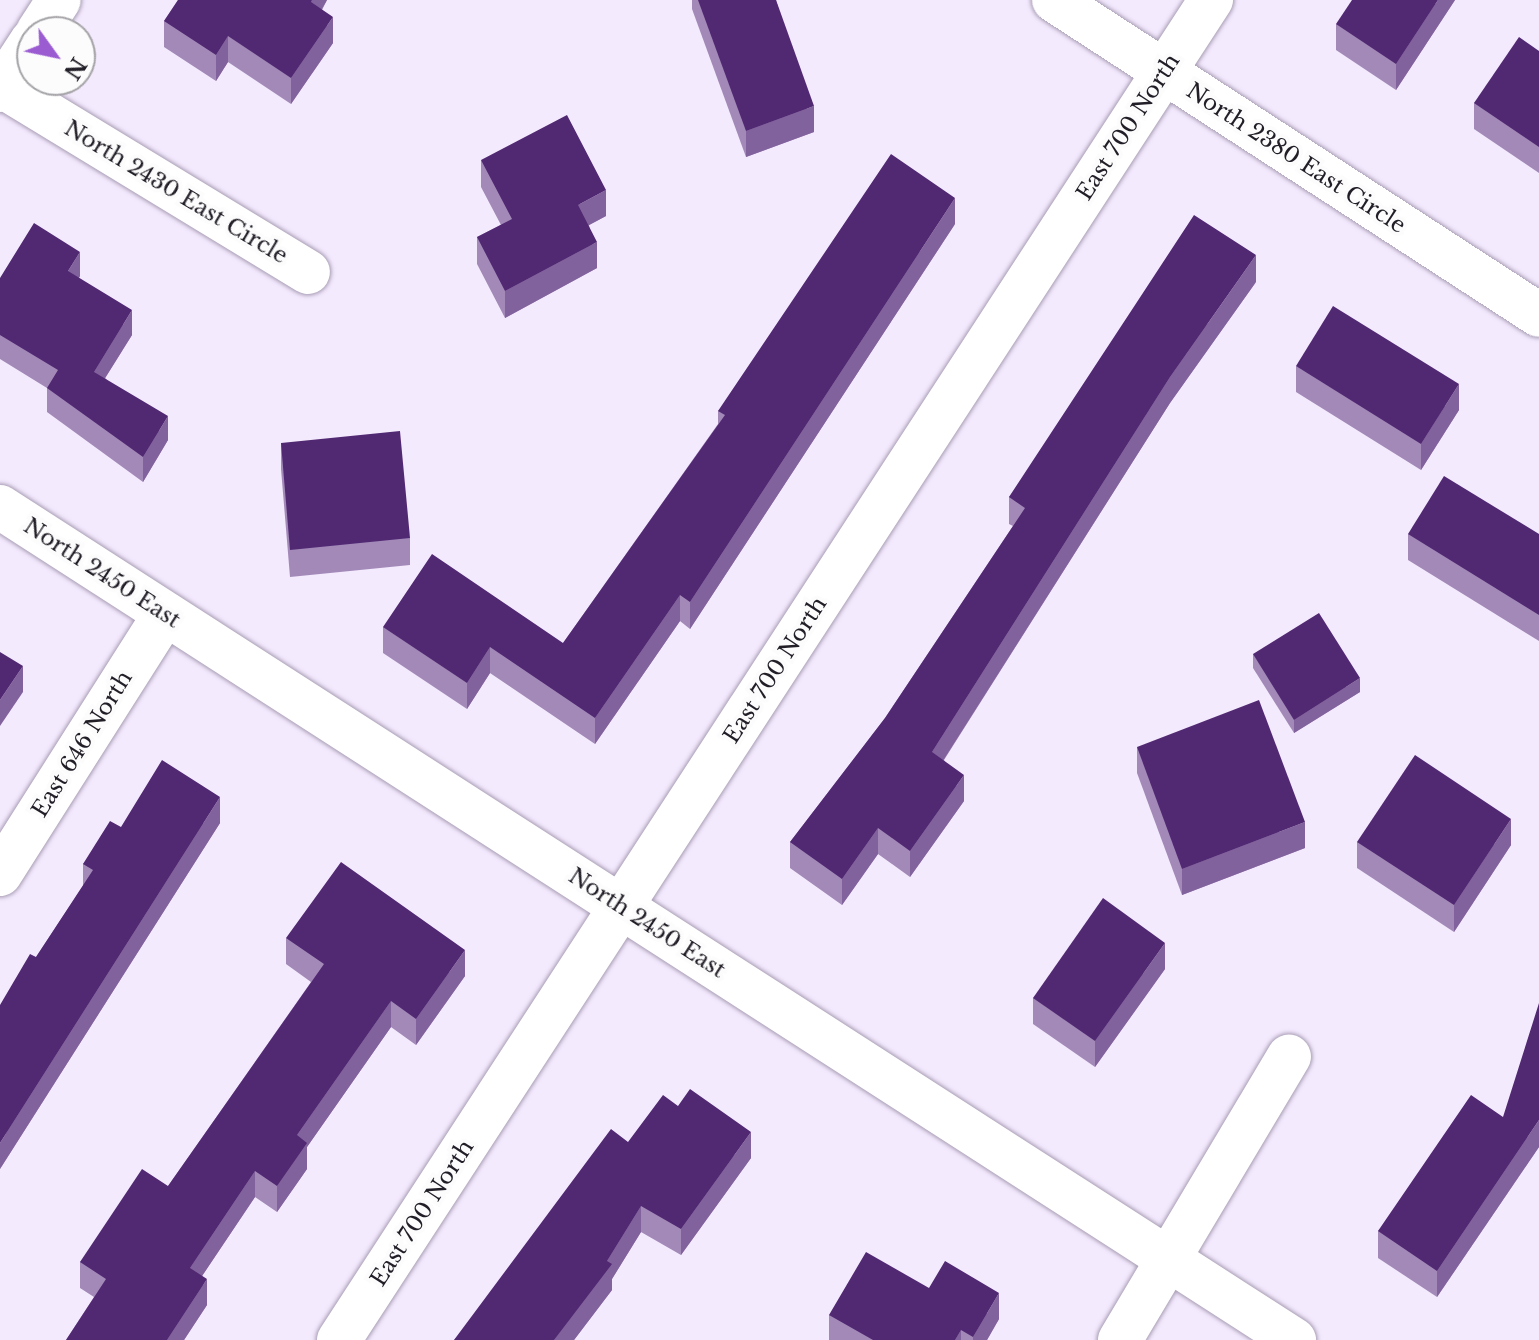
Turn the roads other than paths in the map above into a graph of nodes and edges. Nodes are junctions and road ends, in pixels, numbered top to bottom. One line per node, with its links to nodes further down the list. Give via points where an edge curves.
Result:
1 (1054, 0): 4 (street, North 2380 East Circle)
2 (1211, 0): 4 (street, East 700 North)
3 (16, 65): 5 (street)
4 (1164, 72): 7 (street, North 2380 East Circle); 11 (street, East 700 North)
5 (1, 88): 6 (street, North 2430 East Circle)
6 (308, 272)
7 (1539, 315)
8 (0, 507): 9 (street, North 2450 East)
9 (165, 614): 10 (street, East 646 North); 11 (street, North 2450 East)
10 (0, 874)
11 (621, 907): 13 (street, North 2450 East); 14 (street, East 700 North)
12 (1289, 1056): 13 (street)
13 (1171, 1261): 15 (street); 16 (street, North 2450 East)
14 (339, 1340)
15 (1120, 1340)
16 (1294, 1340)

